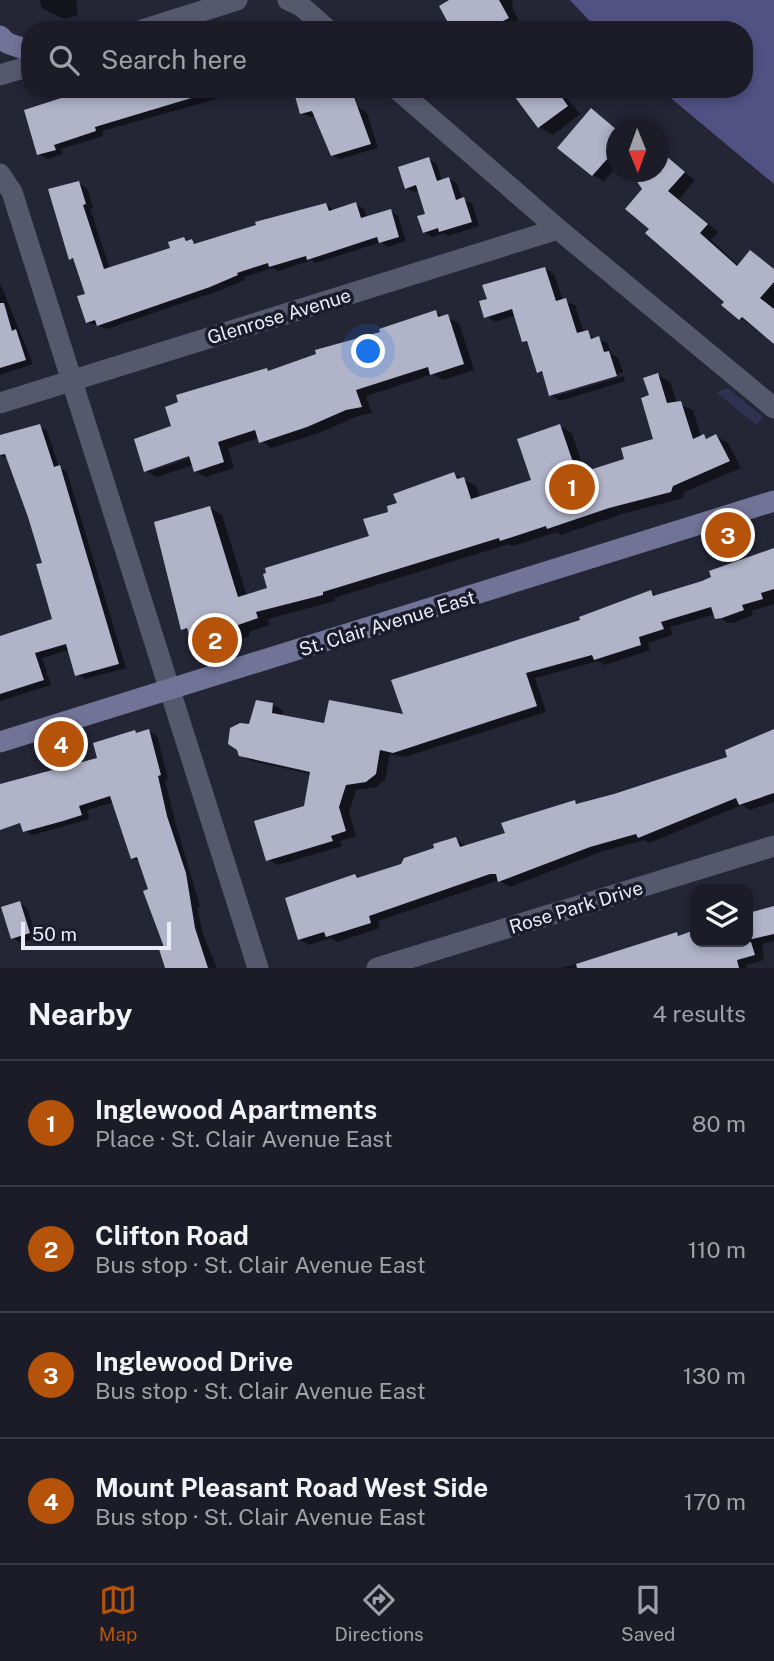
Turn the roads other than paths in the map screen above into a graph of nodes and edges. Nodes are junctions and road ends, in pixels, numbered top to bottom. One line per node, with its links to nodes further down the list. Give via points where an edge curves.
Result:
1 (237, 0): 3 (street)
2 (288, 0): 4 (street)
3 (170, 21)
4 (318, 21)
5 (0, 36): 6 (main road)
6 (21, 48)
7 (21, 68): 8 (street)
8 (0, 75)
9 (407, 98): 11 (street)
10 (0, 174): 12 (street, via 12,192)
11 (558, 229): 12 (street, Glenrose Avenue); 14 (street)
12 (73, 380): 13 (street, Glenrose Avenue); 16 (street)
13 (0, 404)
14 (774, 408)
15 (774, 501): 16 (main road, St. Clair Avenue East)
16 (171, 691): 17 (main road, St. Clair Avenue East); 19 (street)
17 (0, 742)
18 (774, 846): 20 (street, Rose Park Drive)
19 (258, 968)
20 (377, 968)

